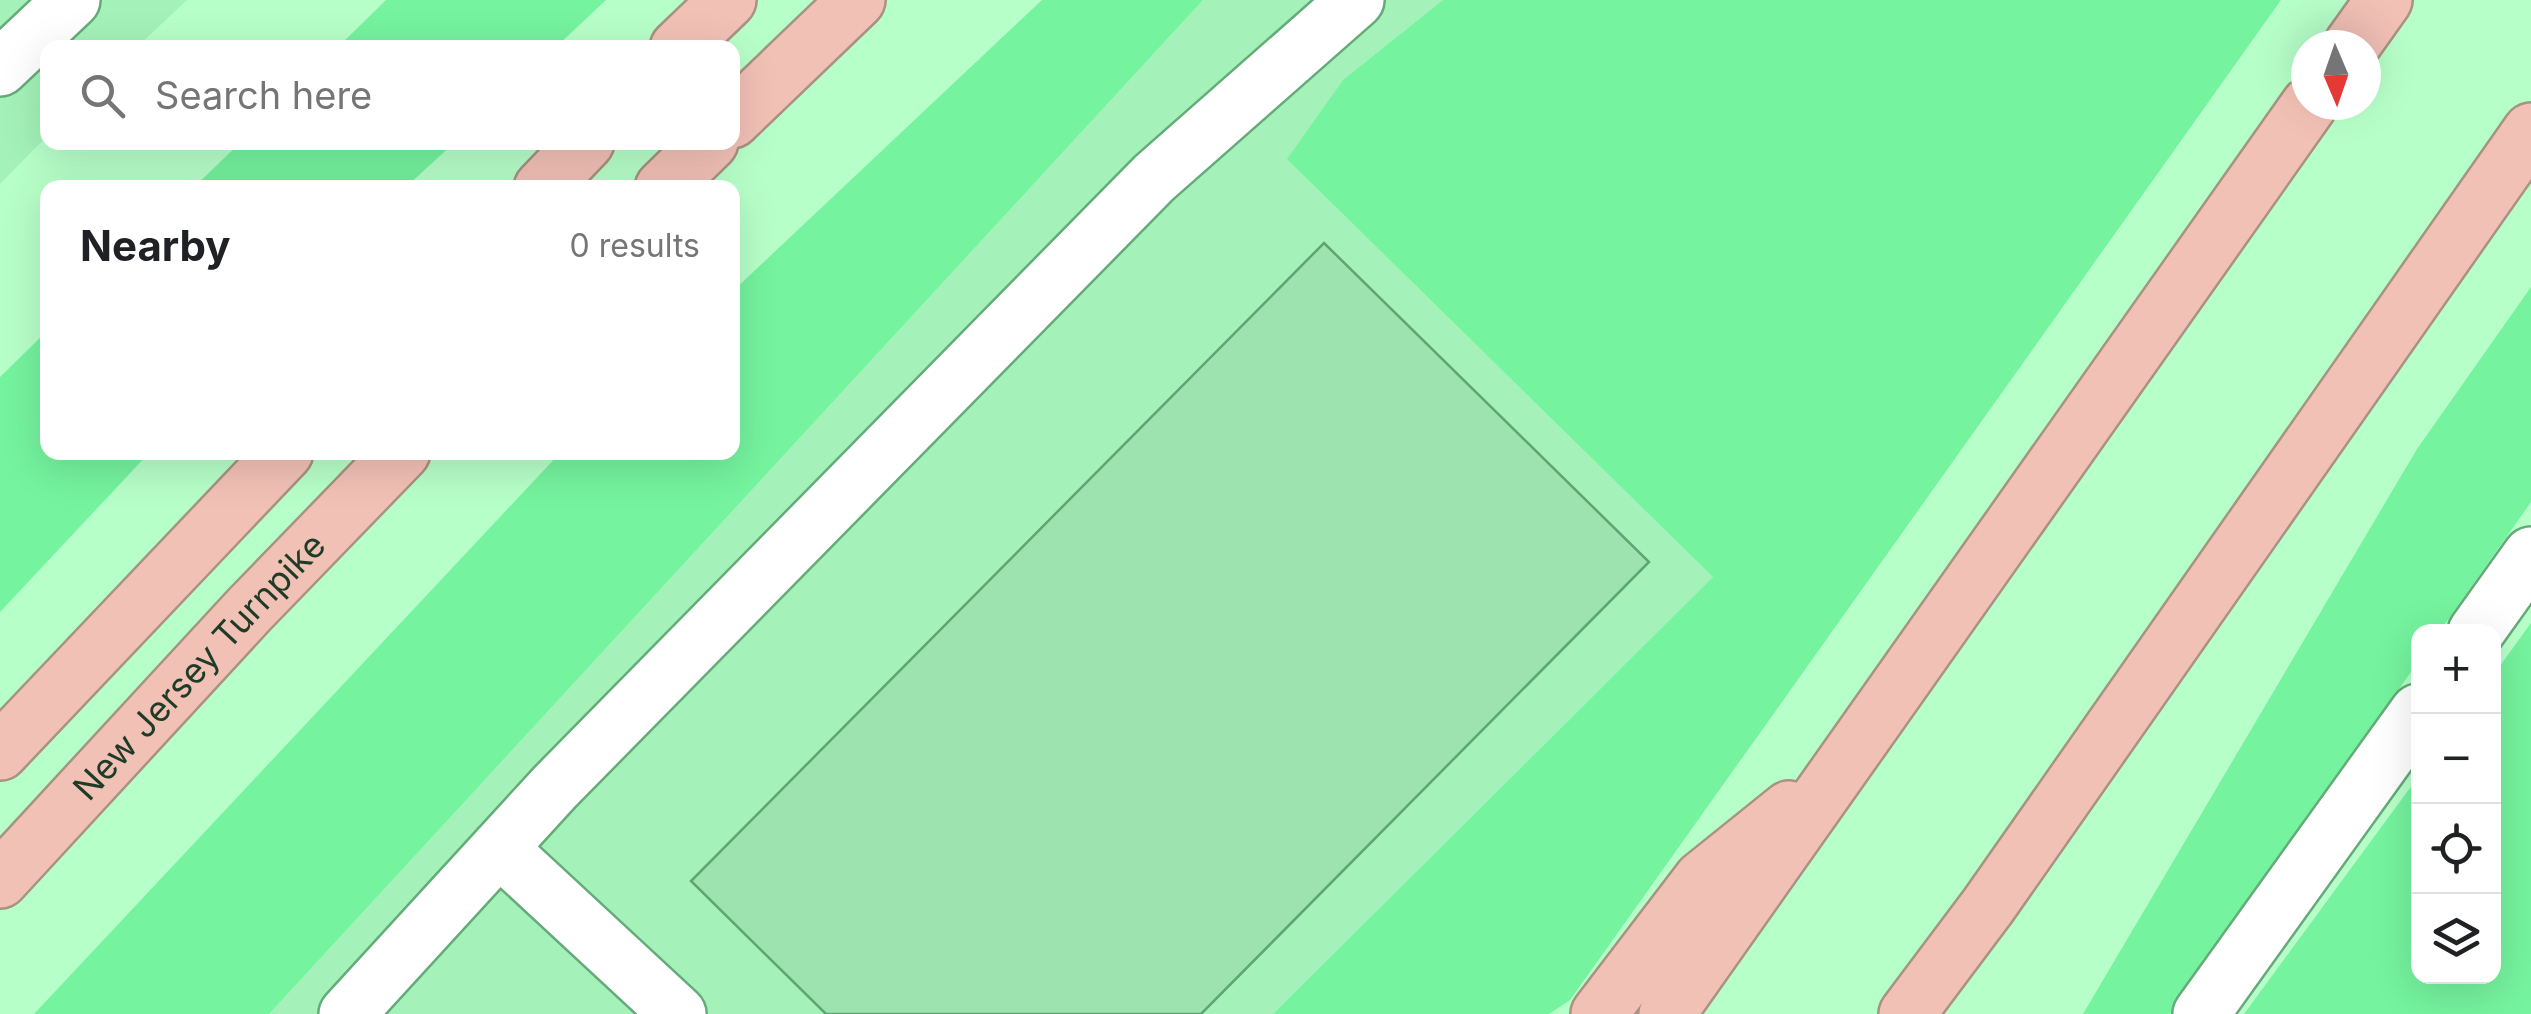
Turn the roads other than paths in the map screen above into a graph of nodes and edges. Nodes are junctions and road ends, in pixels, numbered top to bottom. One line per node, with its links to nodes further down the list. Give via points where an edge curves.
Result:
1 (72, 0): 8 (street)
2 (728, 0): 7 (highway)
3 (857, 0): 9 (highway)
4 (1356, 0): 23 (street, via 1154,178)
5 (2384, 0): 6 (highway)
6 (2363, 30)
7 (686, 40)
8 (0, 68)
9 (740, 112)
10 (2298, 120): 22 (highway)
11 (2531, 131): 29 (highway)
12 (578, 150): 14 (highway)
13 (702, 150): 15 (highway)
14 (550, 180)
15 (671, 180)
16 (277, 460): 21 (highway)
17 (394, 460): 24 (highway, New Jersey Turnpike)
18 (2531, 555): 19 (street)
19 (2482, 624)
20 (2417, 714): 30 (street)
21 (0, 752)
22 (1842, 766): 27 (highway, via 1702,880); 28 (highway)
23 (499, 848): 25 (street); 26 (street)
24 (0, 880)
25 (346, 1014)
26 (678, 1014)
27 (1599, 1014)
28 (1666, 1014)
29 (1907, 1014)
30 (2201, 1014)

